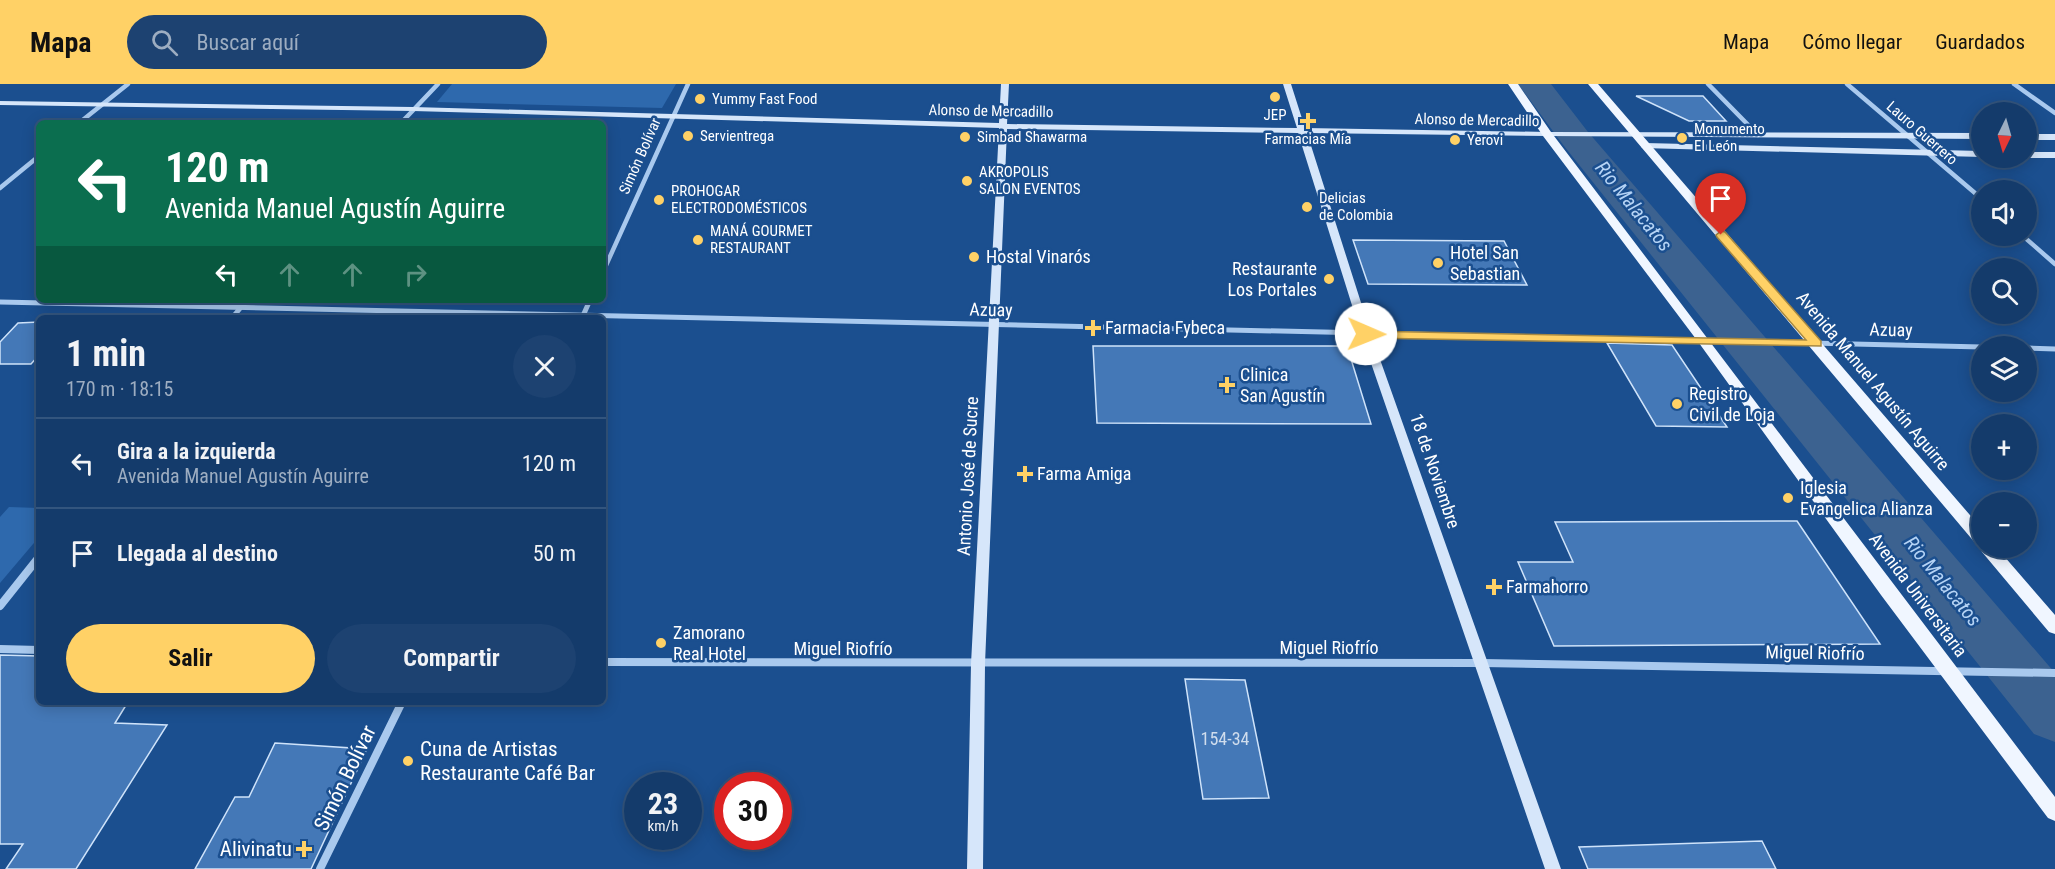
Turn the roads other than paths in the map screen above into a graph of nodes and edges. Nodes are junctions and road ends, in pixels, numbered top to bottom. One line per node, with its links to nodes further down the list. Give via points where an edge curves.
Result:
1 (128, 84): 12 (street)
2 (438, 84): 13 (street)
3 (688, 84): 15 (street, Simón Bolívar)
4 (1005, 84): 18 (street, Antonio José de Sucre)
5 (1287, 84): 19 (street, 18 de Noviembre)
6 (1513, 84): 20 (main road, Avenida Universitaria)
7 (1593, 84): 21 (main road, Avenida Manuel Agustín Aguirre)
8 (1708, 84): 23 (street)
9 (1847, 84): 24 (street, Lauro Guerrero)
10 (2014, 84): 14 (street)
11 (0, 103): 12 (street, Alonso de Mercadillo)
12 (102, 105): 13 (street, Alonso de Mercadillo); 16 (street)
13 (413, 108): 15 (street, Alonso de Mercadillo); 17 (street)
14 (2055, 114)
15 (673, 115): 18 (street, Alonso de Mercadillo); 39 (street, Simón Bolívar)
16 (83, 120)
17 (403, 120)
18 (1003, 126): 19 (street, Alonso de Mercadillo); 48 (street, Antonio José de Sucre)
19 (1300, 130): 20 (street, Alonso de Mercadillo); 49 (street, 18 de Noviembre)
20 (1547, 134): 21 (street, Alonso de Mercadillo); 50 (main road, Avenida Universitaria)
21 (1630, 135): 22 (street, Alonso de Mercadillo); 28 (main road, Avenida Manuel Agustín Aguirre)
22 (1718, 135): 23 (street, Alonso de Mercadillo); 29 (street)
23 (1758, 135): 24 (street, Alonso de Mercadillo)
24 (1906, 135): 25 (street, Alonso de Mercadillo); 30 (street, Lauro Guerrero)
25 (1971, 136)
26 (2037, 137): 27 (street)
27 (2055, 137)
28 (1645, 146): 29 (street); 51 (main road, Avenida Manuel Agustín Aguirre)
29 (1730, 148): 30 (street)
30 (1926, 153): 31 (street); 36 (street, Lauro Guerrero)
31 (1971, 154)
32 (2037, 155): 33 (street)
33 (2055, 155)
34 (36, 158): 35 (street)
35 (0, 188)
36 (1971, 190)
37 (2034, 246): 38 (street)
38 (2055, 264)
39 (606, 265)
40 (0, 302): 41 (street, Azuay)
41 (36, 303)
42 (48, 303): 44 (street, Azuay)
43 (244, 303): 44 (street)
44 (241, 307): 45 (street); 46 (street, Azuay)
45 (234, 315)
46 (515, 315)
47 (606, 317): 48 (street, Azuay)
48 (993, 325): 49 (street, Azuay); 64 (street, Antonio José de Sucre)
49 (1366, 334): 50 (street, Azuay); 63 (street, 18 de Noviembre)
50 (1704, 340): 51 (street, Azuay); 65 (main road, Avenida Universitaria)
51 (1809, 343): 52 (street, Azuay); 55 (main road, Avenida Manuel Agustín Aguirre)
52 (1971, 347)
53 (2037, 348): 54 (street)
54 (2055, 349)
55 (1971, 527)
56 (1996, 558): 59 (main road)
57 (36, 561): 58 (street)
58 (0, 606)
59 (2055, 627)
60 (0, 649): 61 (street)
61 (36, 650)
62 (606, 662): 64 (street, Miguel Riofrío)
63 (1483, 663): 64 (street, Miguel Riofrío); 65 (street, Miguel Riofrío); 71 (street, 18 de Noviembre)
64 (978, 664): 70 (street, Antonio José de Sucre)
65 (1947, 669): 66 (street, Miguel Riofrío); 68 (main road, Avenida Universitaria)
66 (2055, 673)
67 (401, 705): 69 (street, Simón Bolívar)
68 (2055, 812)
69 (320, 869)
70 (975, 869)
71 (1553, 869)

